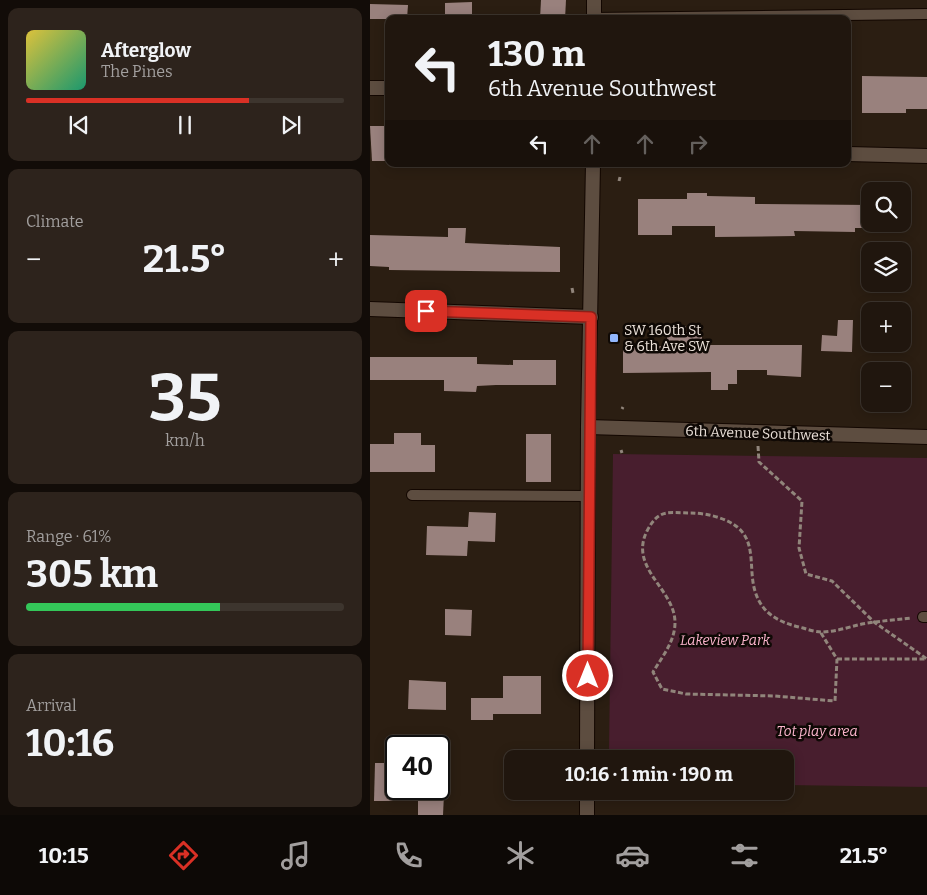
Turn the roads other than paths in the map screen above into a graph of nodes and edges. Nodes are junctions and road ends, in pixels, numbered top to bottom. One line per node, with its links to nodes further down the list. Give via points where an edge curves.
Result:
1 (594, 0): 3 (street)
2 (927, 14): 4 (lane)
3 (594, 15)
4 (844, 15)
5 (370, 88): 6 (street)
6 (385, 88)
7 (851, 154): 8 (street)
8 (927, 156)
9 (593, 167): 11 (street)
10 (370, 309): 11 (street)
11 (591, 317): 12 (street)
12 (588, 428): 13 (street, 6th Avenue Southwest); 15 (street)
13 (927, 437)
14 (412, 495): 15 (lane)
15 (588, 496): 16 (street)
16 (587, 750)
17 (587, 800): 18 (street)
18 (587, 815)

